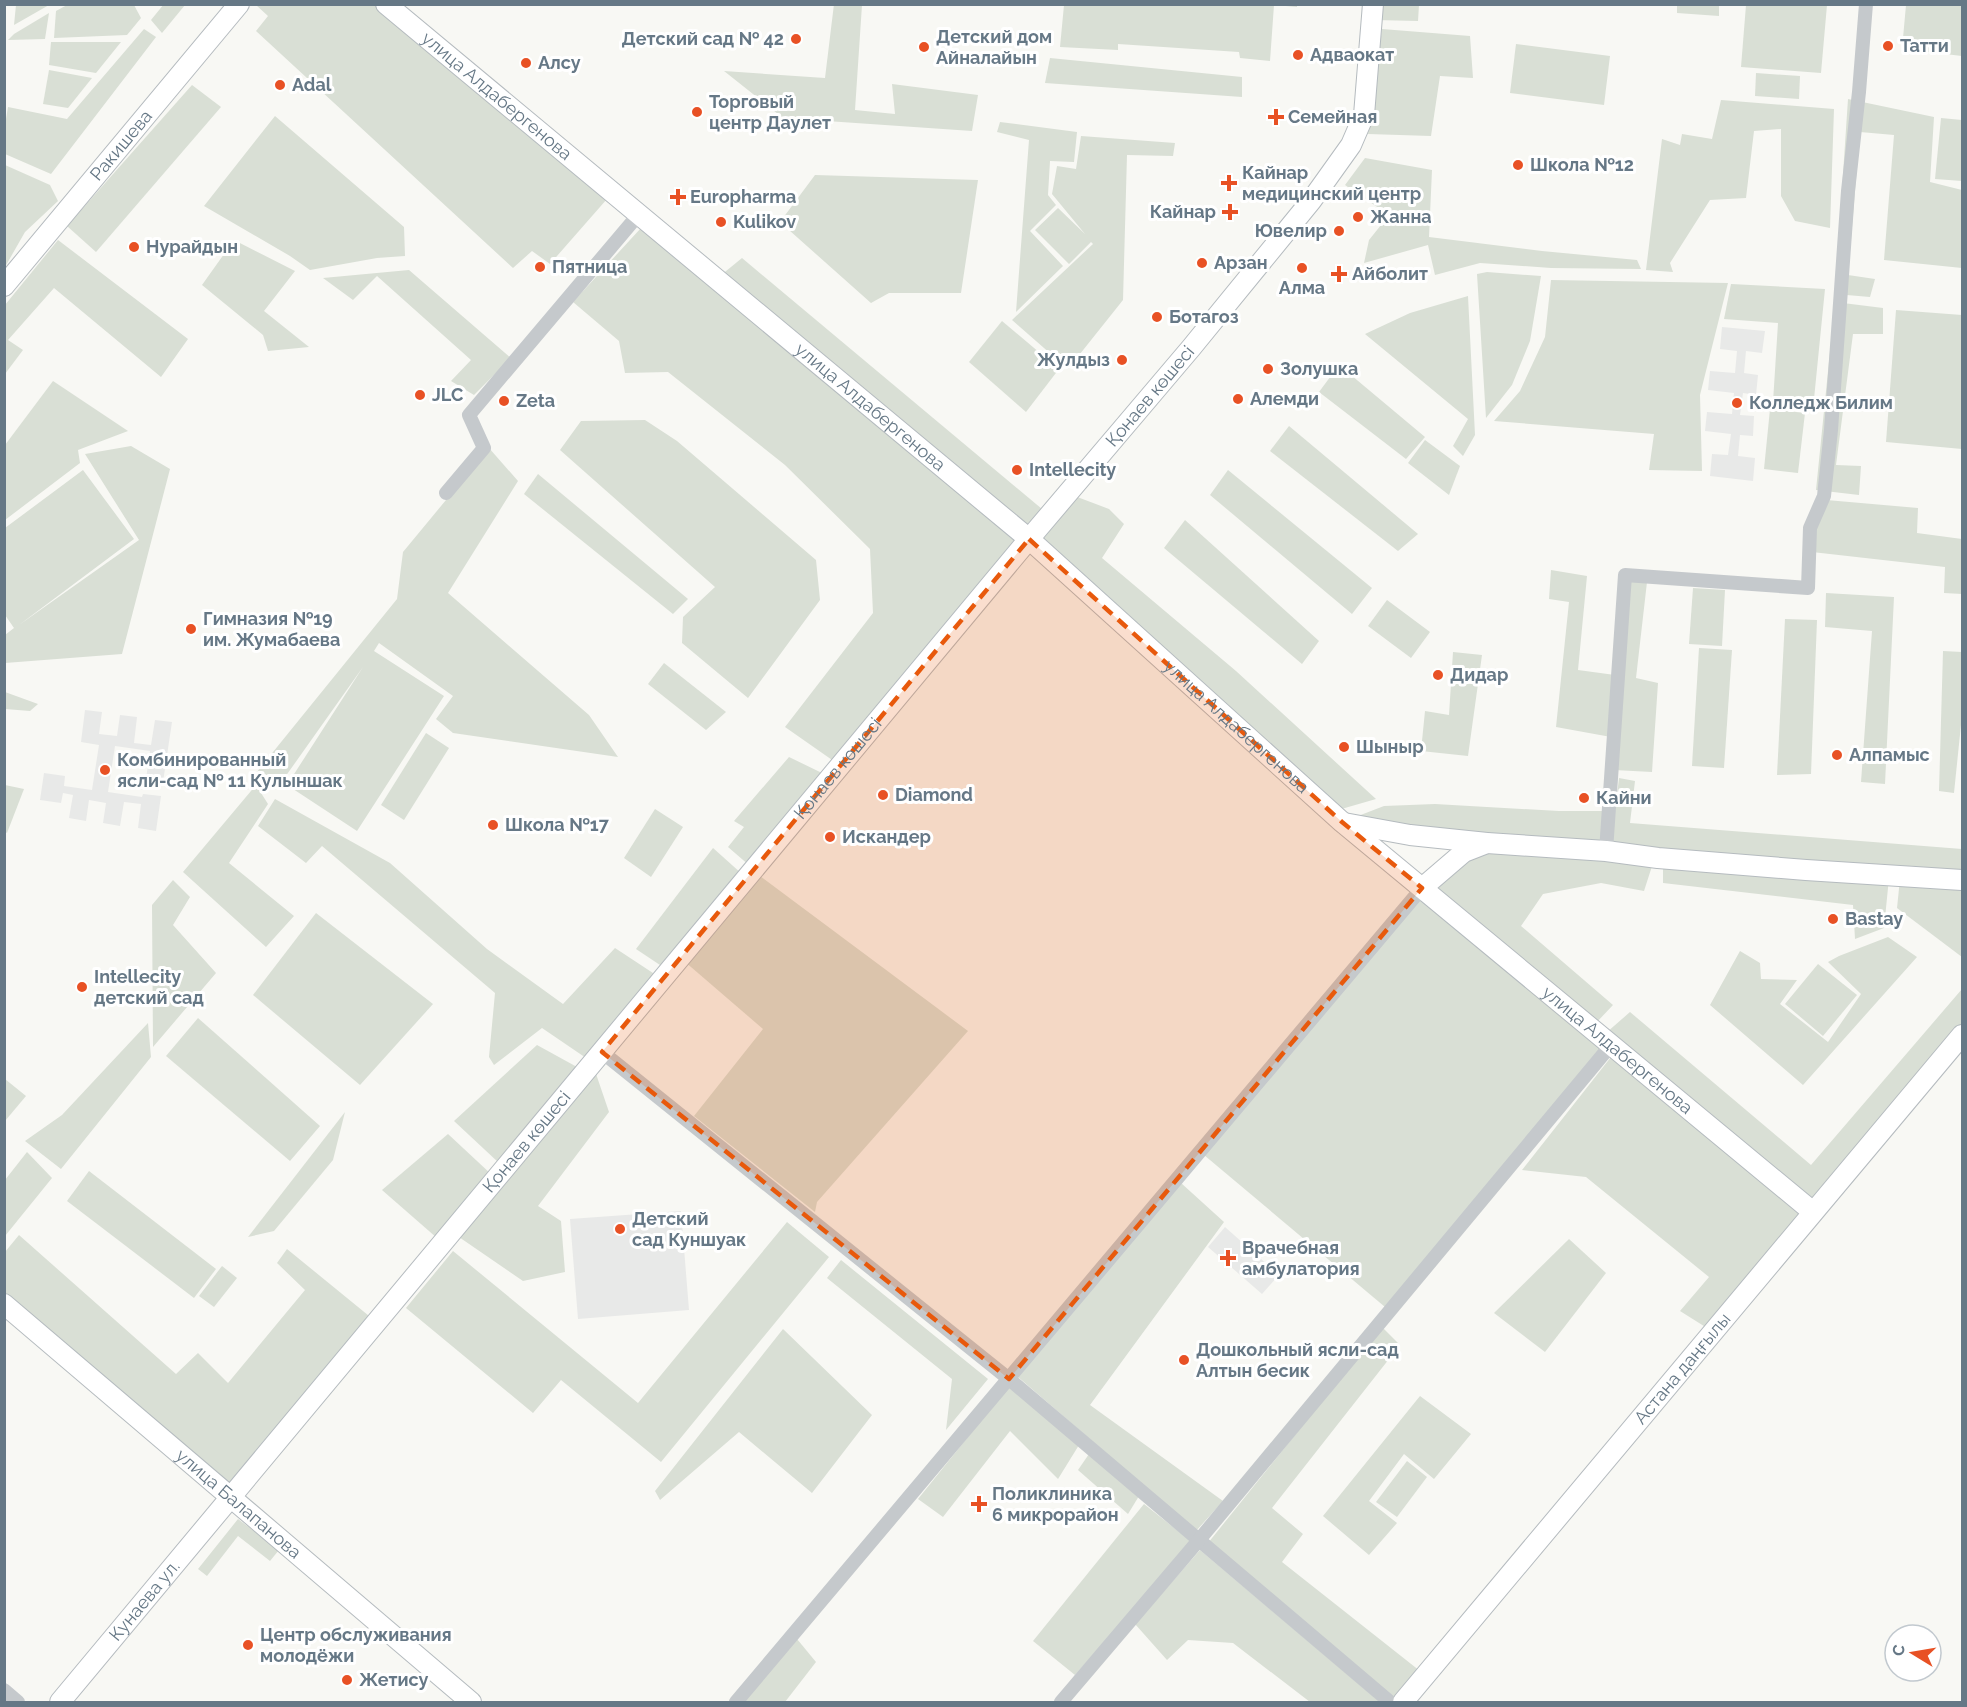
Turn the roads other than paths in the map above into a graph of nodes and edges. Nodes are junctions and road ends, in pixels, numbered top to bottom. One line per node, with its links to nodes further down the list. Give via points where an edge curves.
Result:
1 (239, 4): 6 (street, Ракишева)
2 (386, 4): 5 (street, улица Алдабергенова)
3 (1373, 4): 8 (street, Қонаев көшесі, via 1364,115 1351,145 1311,201 1197,341)
4 (1866, 4): 11 (street, via 1830,441 1824,496 1810,528 1808,588 1625,575)
5 (639, 214): 7 (street, via 469,415 484,448); 8 (street, улица Алдабергенова)
6 (4, 286)
7 (446, 493)
8 (1029, 539): 9 (street, улица Алдабергенова); 16 (street, Қонаев көшесі)
9 (1342, 822): 10 (street, via 1410,835); 13 (street, улица Алдабергенова)
10 (1486, 843): 11 (street); 13 (street, via 1464,852)
11 (1606, 851): 12 (street, via 1783,869)
12 (1962, 880)
13 (1422, 888): 15 (street, улица Алдабергенова); 19 (street)
14 (1962, 1035): 17 (street, Астана даңғылы)
15 (1611, 1044): 17 (street, улица Алдабергенова); 21 (street)
16 (602, 1052): 19 (street); 20 (street, Қонаев көшесі)
17 (1813, 1212): 29 (street, Астана даңғылы)
18 (4, 1304): 20 (street, улица Балапанова)
19 (1009, 1379): 21 (street); 26 (street)
20 (230, 1498): 24 (street, Кунаева ул.); 25 (street, улица Балапанова)
21 (1199, 1540): 27 (street); 28 (street)
22 (4, 1690): 23 (street)
23 (18, 1702)
24 (60, 1702)
25 (471, 1702)
26 (736, 1702)
27 (1061, 1702)
28 (1390, 1702)
29 (1402, 1702)

